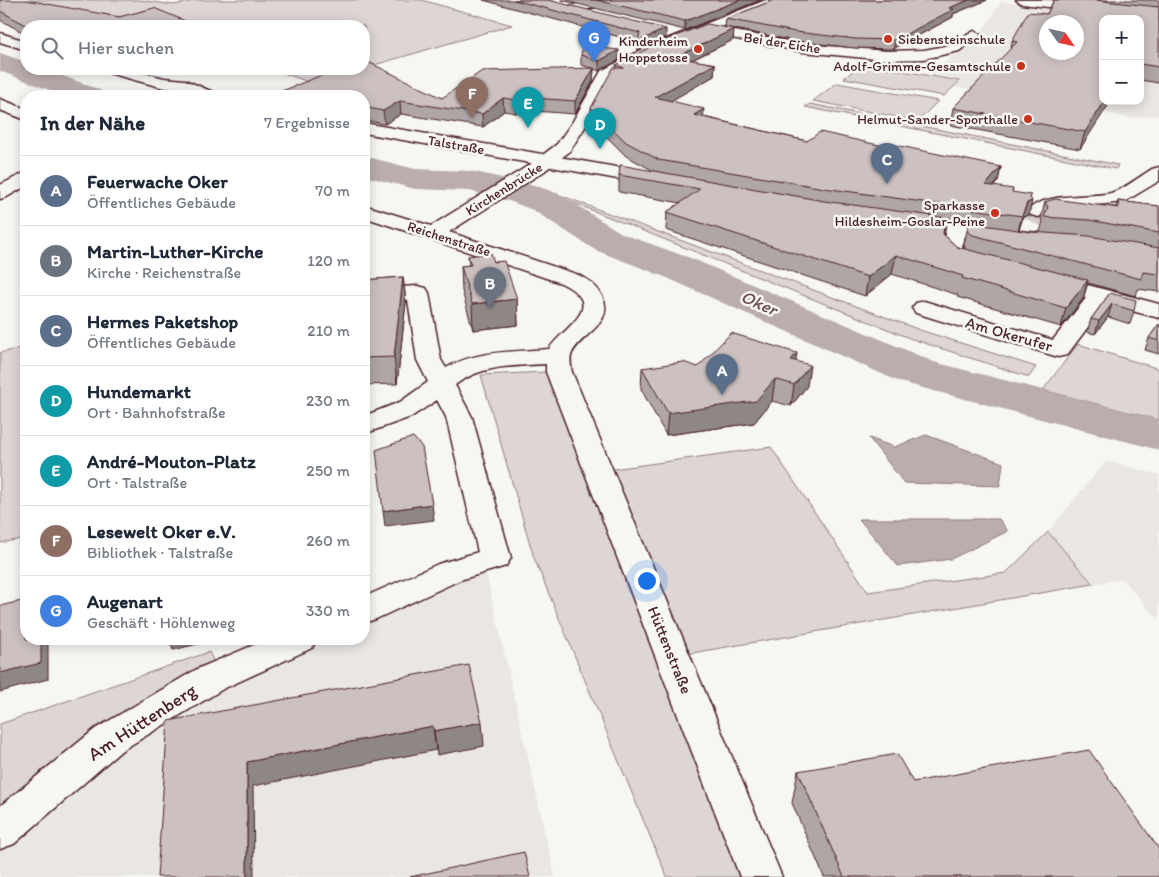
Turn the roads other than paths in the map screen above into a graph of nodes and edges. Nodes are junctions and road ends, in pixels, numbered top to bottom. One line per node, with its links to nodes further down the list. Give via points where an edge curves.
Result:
1 (605, 0): 5 (street, via 571,8)
2 (777, 0): 7 (street, Kirchenbrücke)
3 (1022, 0): 4 (street)
4 (1049, 2): 6 (street)
5 (602, 16)
6 (1159, 16)
7 (705, 29): 9 (street, Bei der Eiche, via 789,45 878,56 943,52 967,43); 10 (street, Kirchenbrücke)
8 (666, 32): 10 (street)
9 (974, 35)
10 (684, 36): 20 (street, Kirchenbrücke, via 606,74 581,122 563,148)
11 (0, 37): 12 (street)
12 (20, 44)
13 (132, 75): 14 (street)
14 (164, 84): 15 (street); 16 (street, via 184,85)
15 (175, 90)
16 (196, 90)
17 (0, 104): 18 (street)
18 (20, 112)
19 (370, 129): 20 (street, Talstraße)
20 (548, 161): 23 (street, Talstraße); 28 (street, Kirchenbrücke)
21 (1159, 172): 27 (street, via 1117,198 1056,204 1029,225)
22 (20, 181): 24 (street)
23 (677, 184)
24 (0, 193)
25 (370, 213): 28 (street, Reichenstraße)
26 (886, 218): 27 (street)
27 (958, 230): 29 (street, via 952,252)
28 (434, 233): 35 (street, Reichenstraße, via 558,274 588,291 595,305 593,315)
29 (997, 268)
30 (1032, 277): 31 (street)
31 (1100, 295): 33 (street, Am Okerufer, via 1058,350); 34 (street)
32 (370, 296): 36 (street, via 418,294 430,360)
33 (924, 308)
34 (1159, 311)
35 (558, 356): 36 (street, via 479,364); 41 (street, Hüttenstraße, via 559,372)
36 (442, 381): 37 (street, via 424,399); 38 (street, via 459,418 495,558 449,572)
37 (370, 424)
38 (370, 607)
39 (286, 645): 40 (street, Am Hüttenberg, via 210,679 108,740)
40 (0, 831)
41 (761, 877)

